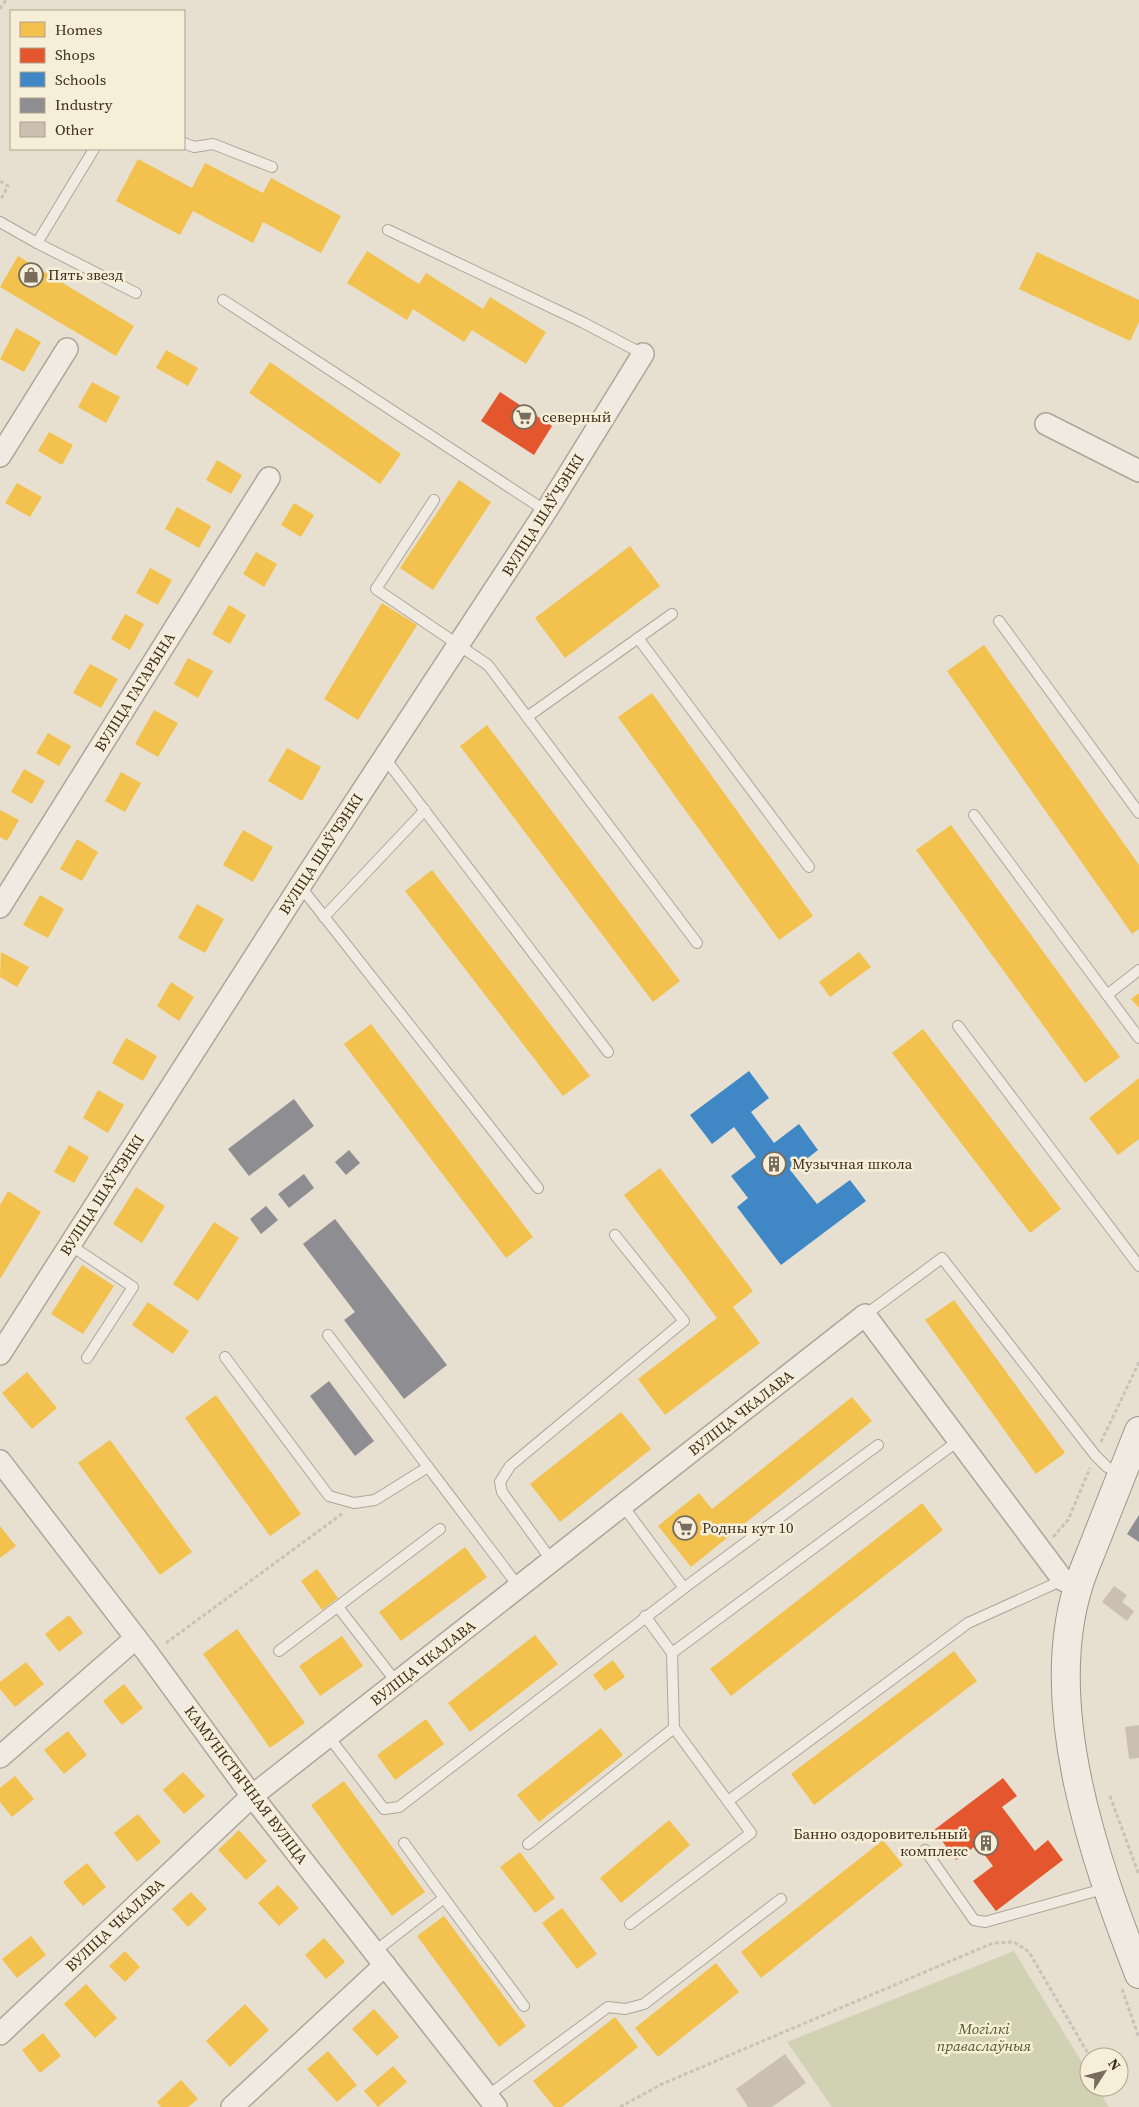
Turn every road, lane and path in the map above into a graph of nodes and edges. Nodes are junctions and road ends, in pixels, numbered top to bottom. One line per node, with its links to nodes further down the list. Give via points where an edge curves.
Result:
1 (6, 0): 2 (path)
2 (0, 9)
3 (185, 143): 5 (lane, via 194,147 213,144)
4 (93, 150): 10 (lane)
5 (272, 167)
6 (0, 181): 7 (path, via 8,186)
7 (0, 201)
8 (0, 222): 10 (lane)
9 (388, 230): 14 (lane)
10 (37, 243): 11 (lane)
11 (136, 293)
12 (223, 300): 20 (lane)
13 (67, 349): 16 (street)
14 (643, 354): 20 (street, ВУЛІЦА ШАЎЧЭНКІ)
15 (1046, 424): 17 (street)
16 (0, 456)
17 (1139, 471)
18 (269, 478): 32 (street, ВУЛІЦА ГАГАРЫНА)
19 (434, 500): 24 (lane, via 376,589)
20 (546, 511): 24 (street, ВУЛІЦА ШАЎЧЭНКІ)
21 (672, 614): 23 (lane)
22 (999, 621): 28 (lane)
23 (638, 638): 25 (lane); 30 (lane)
24 (459, 646): 25 (lane, via 488,665); 26 (street, ВУЛІЦА ШАЎЧЭНКІ)
25 (527, 717): 34 (lane)
26 (384, 757): 27 (lane); 31 (street, ВУЛІЦА ШАЎЧЭНКІ)
27 (425, 810): 33 (lane); 39 (lane)
28 (1139, 813)
29 (974, 815): 36 (lane)
30 (808, 867)
31 (300, 886): 33 (lane); 42 (street, ВУЛІЦА ШАЎЧЭНКІ)
32 (0, 906)
33 (324, 916): 40 (lane)
34 (697, 944)
35 (1139, 970): 36 (lane)
36 (1107, 995): 38 (lane)
37 (958, 1026): 43 (lane)
38 (1139, 1038)
39 (608, 1052)
40 (538, 1188)
41 (616, 1235): 58 (lane, via 684,1321 510,1466 500,1482 502,1492)
42 (70, 1245): 46 (street, ВУЛІЦА ШАЎЧЭНКІ); 48 (lane, via 133,1287)
43 (1139, 1266)
44 (865, 1315): 50 (street); 54 (lane, via 942,1258 1095,1455); 56 (street, ВУЛІЦА ЧКАЛАВА)
45 (328, 1335): 52 (lane)
46 (0, 1354)
47 (225, 1357): 55 (lane, via 329,1496)
48 (87, 1358)
49 (1139, 1431): 54 (street)
50 (958, 1441): 59 (street); 67 (lane)
51 (878, 1446): 61 (lane)
52 (428, 1467): 55 (lane, via 375,1500); 60 (lane)
53 (4, 1474): 64 (street, КАМУНІСТЫЧНАЯ ВУЛІЦА)
54 (1122, 1474): 59 (street)
55 (354, 1503): 65 (path)
56 (623, 1506): 58 (street, ВУЛІЦА ЧКАЛАВА); 61 (lane)
57 (440, 1529): 62 (lane)
58 (552, 1561): 60 (street, ВУЛІЦА ЧКАЛАВА)
59 (1070, 1584): 74 (lane, via 968,1623); 79 (street, via 1066,1664 1069,1730 1085,1808)
60 (519, 1587): 68 (street, ВУЛІЦА ЧКАЛАВА)
61 (684, 1588): 63 (lane)
62 (338, 1606): 66 (lane); 68 (lane)
63 (645, 1616): 67 (lane); 70 (lane, via 399,1807 384,1809)
64 (136, 1638): 71 (street); 72 (street, КАМУНІСТЫЧНАЯ ВУЛІЦА)
65 (166, 1643)
66 (279, 1651)
67 (672, 1653): 69 (lane)
68 (397, 1683): 70 (street, ВУЛІЦА ЧКАЛАВА)
69 (674, 1728): 74 (lane); 76 (lane)
70 (329, 1737): 72 (street, ВУЛІЦА ЧКАЛАВА)
71 (0, 1757)
72 (252, 1796): 83 (street, КАМУНІСТЫЧНАЯ ВУЛІЦА); 86 (street, ВУЛІЦА ЧКАЛАВА)
73 (1110, 1796): 78 (path)
74 (728, 1802): 82 (lane, via 751,1833)
75 (404, 1843): 80 (lane)
76 (528, 1844)
77 (925, 1850): 79 (lane, via 974,1920 985,1922)
78 (1139, 1875)
79 (1108, 1888): 84 (street)
80 (444, 1898): 83 (lane); 85 (lane)
81 (781, 1899): 88 (lane, via 644,2004 625,2009 608,2007)
82 (630, 1924)
83 (380, 1958): 88 (street, КАМУНІСТЫЧНАЯ ВУЛІЦА); 89 (street)
84 (1139, 1974)
85 (524, 2006)
86 (0, 2034)
87 (1084, 2047): 90 (path, via 1029,1952 1014,1942 993,1943 662,2084)
88 (492, 2102)
89 (232, 2107)
90 (620, 2107)

